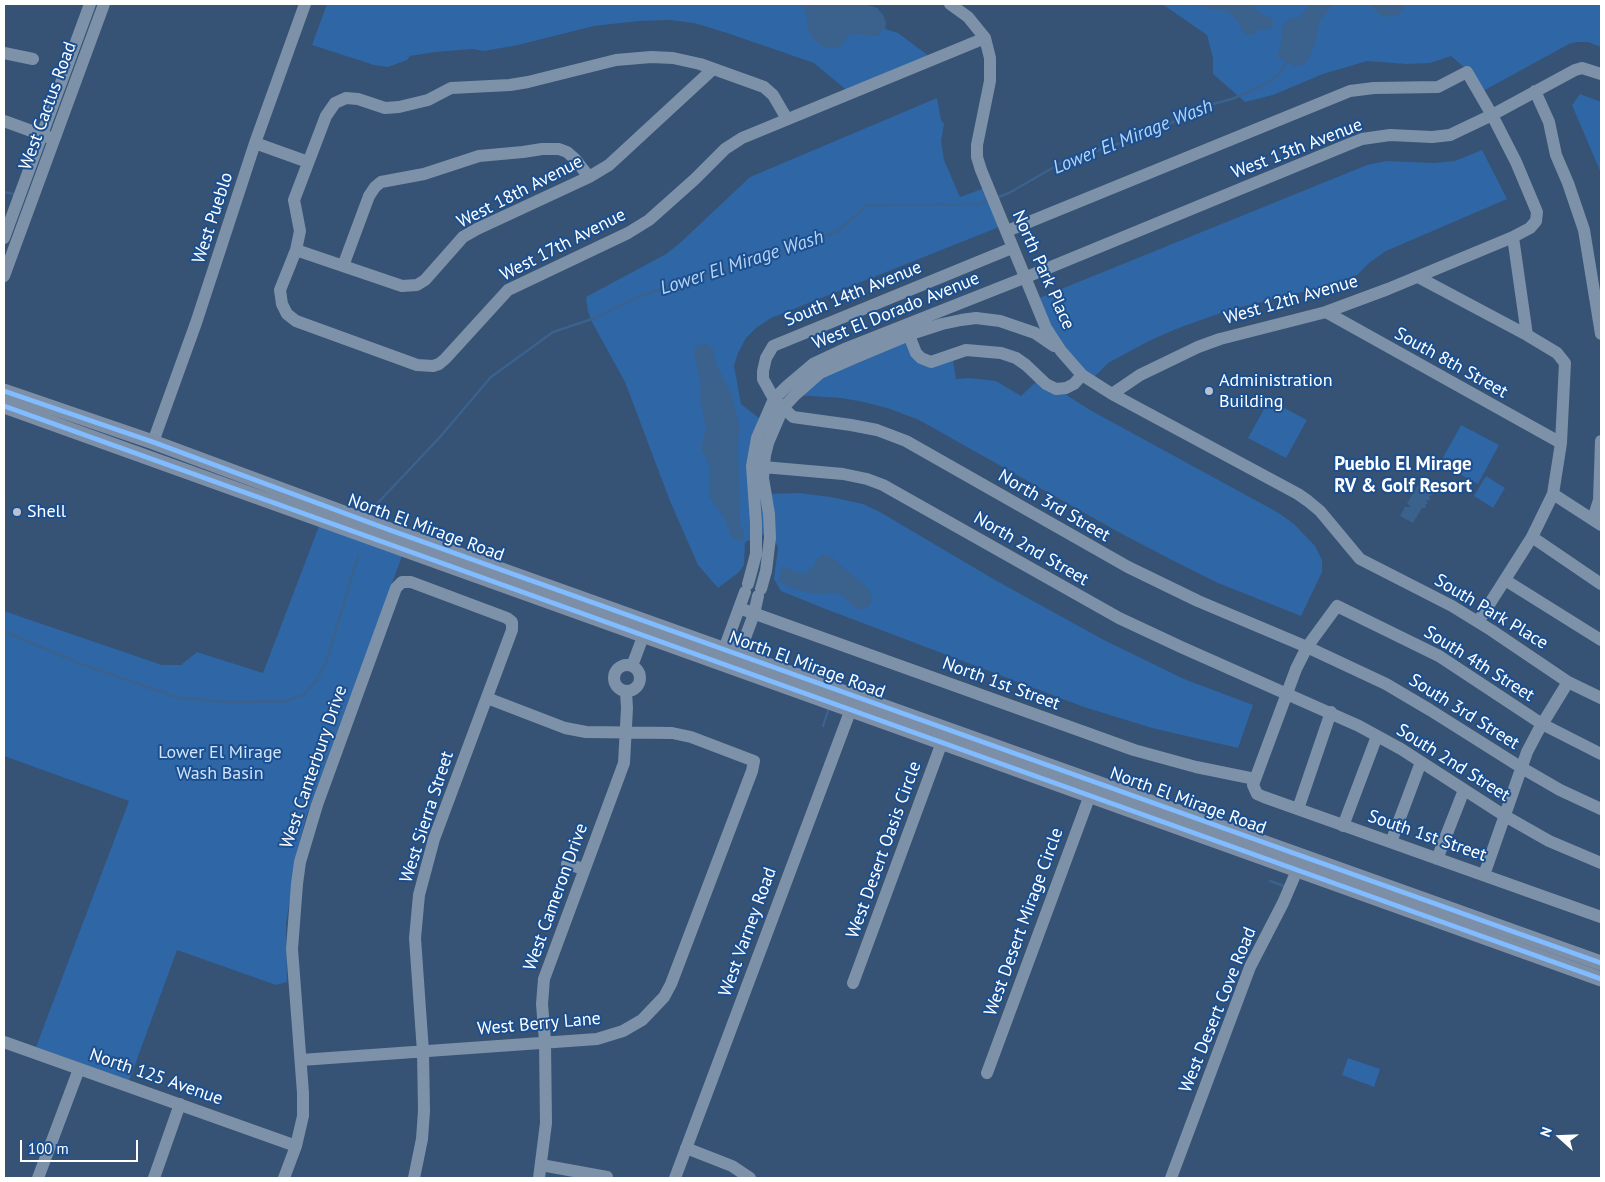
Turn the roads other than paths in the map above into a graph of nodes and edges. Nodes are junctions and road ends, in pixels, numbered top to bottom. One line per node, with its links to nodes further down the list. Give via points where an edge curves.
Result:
1 (90, 4): 14 (street, West Cactus Road)
2 (104, 4): 15 (street, West Cactus Road)
3 (304, 4): 16 (street, West Pueblo)
4 (950, 4): 5 (street, North Park Place, via 968,17)
5 (985, 38): 12 (street, West 17th Avenue); 19 (street, North Park Place, via 991,69 977,157)
6 (4, 53): 7 (street)
7 (33, 59)
8 (713, 69): 12 (street, West 17th Avenue, via 764,87 773,94); 17 (street, West 17th Avenue, via 674,58 633,58 510,85 451,88 428,100 399,107 384,108 346,98 336,103 326,116); 18 (street, West 18th Avenue, via 610,165)
9 (1601, 74): 10 (street, West 13th Avenue, via 1582,68)
10 (1535, 91): 11 (street, West 13th Avenue); 30 (street, via 1549,122 1556,155 1584,230)
11 (1492, 115): 19 (street, West 12th Avenue, via 1467,72 1438,87 1350,91); 20 (street, West 12th Avenue, via 1537,212 1536,221 1530,228); 27 (street, West 13th Avenue, via 1450,135 1390,135 1362,140)
12 (787, 119): 23 (street, West 17th Avenue, via 725,149 649,220 628,233 508,290 446,359 433,366 417,365 296,321 287,314 280,290)
13 (4, 121): 14 (street)
14 (42, 135): 15 (street); 21 (street, West Cactus Road)
15 (54, 140): 25 (street, West Cactus Road)
16 (255, 144): 17 (street); 39 (street, West Pueblo)
17 (308, 162): 23 (street, West 17th Avenue, via 294,200 300,232)
18 (590, 177): 24 (street, West 18th Avenue, via 463,237 425,280 417,284 402,286); 24 (street, via 567,152 542,149 479,156 424,174 381,182 369,196)
19 (1006, 230): 22 (street, North Park Place)
20 (1513, 237): 26 (street, West 12th Avenue); 31 (street)
21 (4, 238)
22 (1012, 248): 27 (street, North Park Place); 36 (street, South 14th Avenue, via 773,346 762,371 763,379)
23 (296, 250): 24 (street, West 18th Avenue)
24 (343, 266)
25 (4, 276)
26 (1418, 277): 28 (street, West 12th Avenue); 31 (street)
27 (1024, 278): 29 (street, West El Dorado Avenue); 32 (street, North Park Place, via 1046,328)
28 (1326, 312): 35 (street, West 12th Avenue, via 1198,347 1140,375); 40 (street, South 8th Street)
29 (907, 331): 32 (street, West El Dorado Avenue, via 976,318 994,320 1035,333); 33 (street, via 916,353 931,362 966,350 1001,353 1016,358 1056,389 1074,384); 36 (street, West El Dorado Avenue, via 820,374 795,395)
30 (1601, 334)
31 (1527, 335): 40 (street, via 1557,353 1566,363)
32 (1061, 350): 33 (street, North Park Place)
33 (1082, 375): 35 (street, North Park Place)
34 (4, 391): 39 (main road, North El Mirage Road)
35 (1112, 394): 45 (street, North Park Place, via 1308,501)
36 (779, 403): 41 (street, West El Dorado Avenue); 54 (street, North 3rd Street, via 793,417 876,430 906,441 1128,568)
37 (4, 406): 52 (main road, North El Mirage Road)
38 (1601, 441): 43 (street)
39 (153, 442): 52 (main road, North El Mirage Road)
40 (1560, 443): 42 (street)
41 (758, 467): 48 (street, West El Dorado Avenue, via 756,554); 49 (street, West El Dorado Avenue, via 763,478 770,538 766,571); 59 (street, North 2nd Street, via 843,474 883,485 1119,618)
42 (1554, 494): 43 (street); 44 (street)
43 (1597, 522)
44 (1532, 537): 46 (street); 47 (street)
45 (1360, 559): 51 (street, South Park Place)
46 (1505, 580): 51 (street); 53 (street)
47 (1601, 584)
48 (739, 608): 49 (street, North 1st Street); 55 (street, West El Dorado Avenue, via 727,641)
49 (754, 614): 55 (street, West El Dorado Avenue, via 742,646); 71 (street, North 1st Street, via 1134,750 1196,767)
50 (512, 622): 60 (street, West Sierra Street); 92 (street, West Canterbury Drive, via 411,582 402,582 396,588 317,805 300,862 292,950)
51 (1478, 622): 57 (street, South Park Place)
52 (645, 629): 55 (main road, North El Mirage Road); 56 (street)
53 (1601, 640)
54 (1307, 647): 59 (street); 64 (street, South 4th Street, via 1337,606 1439,656); 70 (street, South 3rd Street, via 1386,684)
55 (732, 660): 62 (main road, North El Mirage Road)
56 (632, 666): 58 (street, via 640,681 635,689); 58 (street, via 624,666 614,674 616,686)
57 (1568, 682): 61 (street, South Park Place); 64 (street)
58 (626, 692): 65 (street, West Cameron Drive)
59 (1286, 693): 63 (street, South 2nd Street); 71 (street)
60 (487, 698): 65 (street, via 565,728 586,732); 91 (street, West Sierra Street, via 434,839 419,894 415,946)
61 (1601, 698)
62 (853, 704): 66 (main road, North El Mirage Road); 97 (street, West Varney Road)
63 (1331, 712): 67 (street, South 2nd Street); 74 (street)
64 (1542, 724): 68 (street, South 4th Street); 70 (street)
65 (626, 732): 83 (street, West Cameron Drive, via 624,763); 89 (street, West Berry Lane, via 672,733 691,737 754,761 752,771 664,997 642,1020 623,1031 598,1039)
66 (945, 736): 72 (main road, North El Mirage Road); 88 (street, West Desert Oasis Circle)
67 (1377, 736): 69 (street, South 2nd Street); 77 (street)
68 (1601, 754)
69 (1421, 762): 73 (street, South 2nd Street); 78 (street)
70 (1522, 768): 75 (street, South 3rd Street); 76 (street)
71 (1255, 778): 74 (street, South 1st Street, via 1253,785 1257,794)
72 (1092, 789): 80 (main road, North El Mirage Road); 94 (street, West Desert Mirage Circle)
73 (1464, 790): 76 (street, South 2nd Street); 79 (street)
74 (1298, 809): 77 (street, South 1st Street)
75 (1601, 809)
76 (1505, 816): 81 (street, South 2nd Street, via 1550,841); 84 (street)
77 (1344, 826): 78 (street, South 1st Street)
78 (1391, 842): 79 (street, South 1st Street)
79 (1437, 859): 84 (street, South 1st Street)
80 (1300, 863): 86 (main road, North El Mirage Road); 87 (main road, North El Mirage Road); 107 (street, West Desert Cove Road, via 1250,967)
81 (1601, 863)
82 (567, 864): 83 (street)
83 (584, 870): 89 (street, West Cameron Drive, via 544,979)
84 (1484, 875): 85 (street, South 1st Street)
85 (1601, 917)
86 (1601, 963)
87 (1601, 979)
88 (853, 983)
89 (545, 1041): 91 (street, West Berry Lane); 98 (street, West Cameron Drive, via 546,1123)
90 (4, 1042): 93 (street, North 125 Avenue)
91 (423, 1052): 92 (street, West Berry Lane); 103 (street, West Sierra Street, via 422,1139)
92 (301, 1060): 96 (street, West Canterbury Drive, via 302,1116)
93 (79, 1069): 95 (street, North 125 Avenue); 100 (street)
94 (987, 1073)
95 (180, 1104): 96 (street, North 125 Avenue); 101 (street)
96 (296, 1146): 102 (street, West Canterbury Drive)
97 (686, 1148): 105 (street, West Varney Road); 106 (street, via 732,1166)
98 (541, 1165): 99 (street); 104 (street, West Cameron Drive)
99 (607, 1177)
100 (38, 1178)
101 (154, 1178)
102 (284, 1178)
103 (414, 1178)
104 (538, 1178)
105 (675, 1178)
106 (750, 1178)
107 (1171, 1178)

